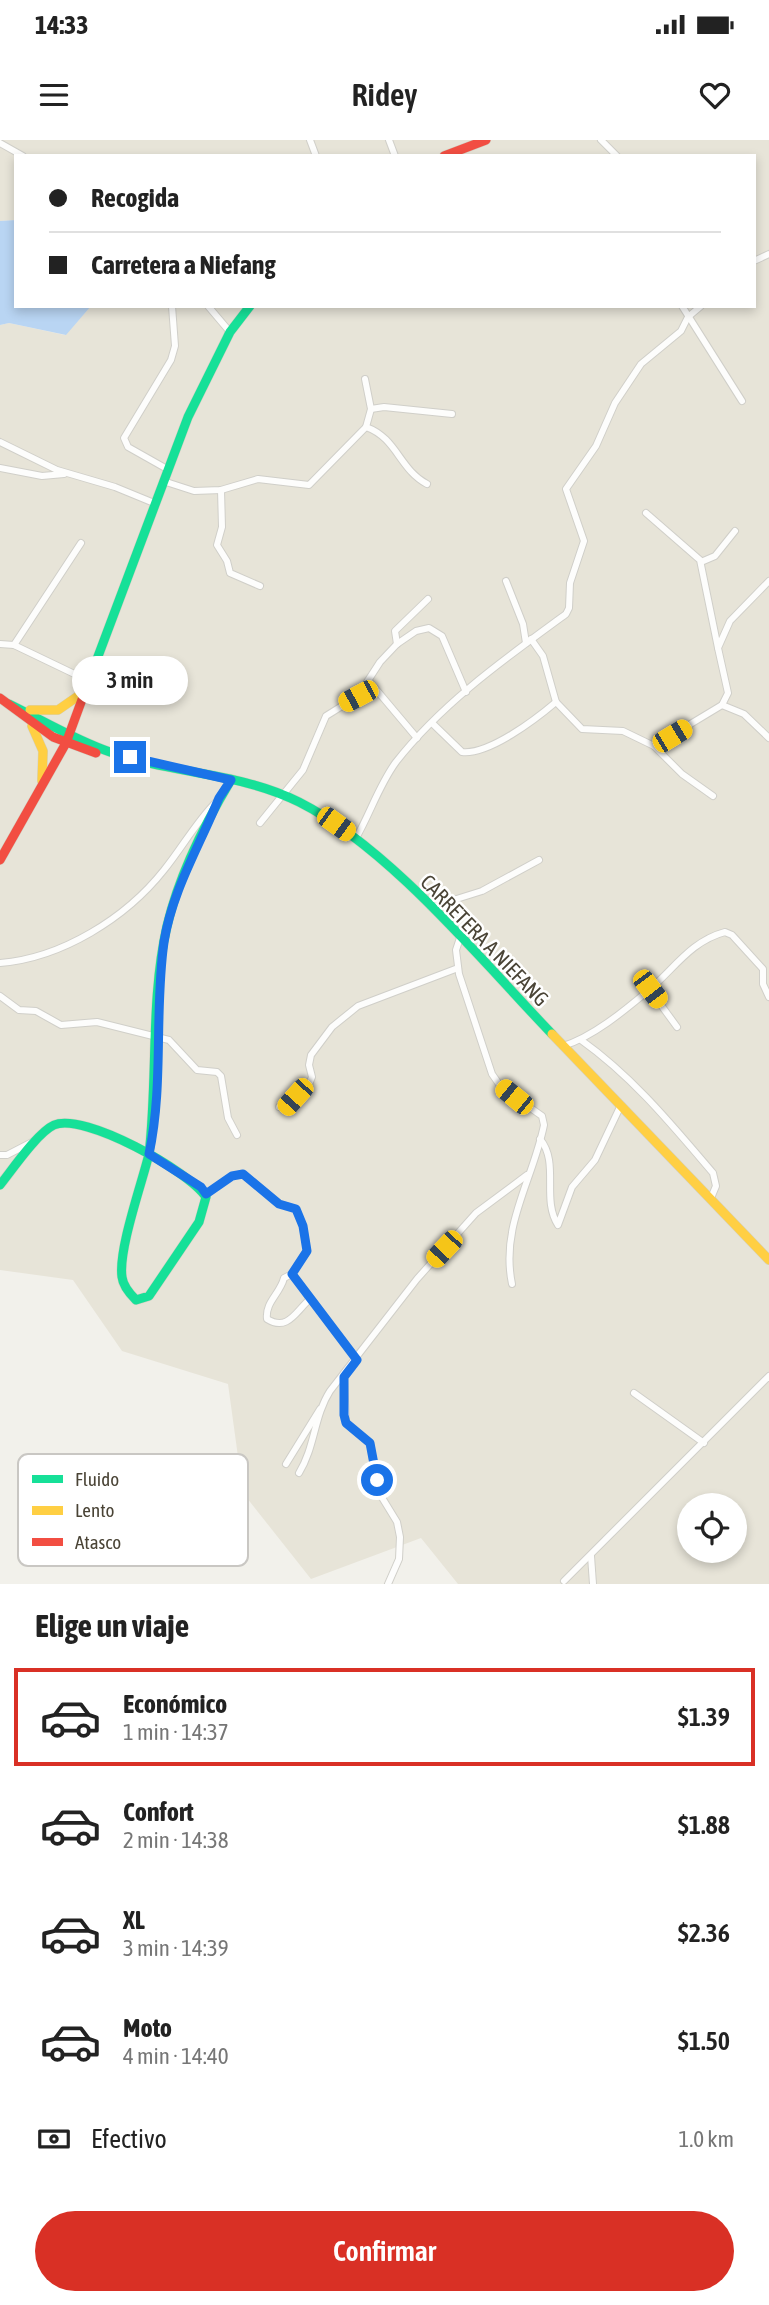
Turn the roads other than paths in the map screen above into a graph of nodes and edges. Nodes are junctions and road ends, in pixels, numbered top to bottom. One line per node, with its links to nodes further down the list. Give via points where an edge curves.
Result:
1 (485, 140): 5 (main road)
2 (601, 140): 6 (street)
3 (0, 143): 4 (street)
4 (19, 154)
5 (449, 154)
6 (615, 154)
7 (172, 308): 21 (street, via 175,346 171,360 124,438 128,447)
8 (210, 308): 13 (street)
9 (245, 308): 13 (main road)
10 (683, 308): 12 (street)
11 (699, 308): 12 (street)
12 (688, 317): 15 (street); 35 (street, via 681,331 642,364 566,489 584,541 570,583 569,608)
13 (230, 332): 21 (main road)
14 (365, 379): 16 (street)
15 (742, 401)
16 (371, 409): 17 (street); 18 (street)
17 (452, 414)
18 (366, 427): 24 (street, via 379,432 410,474); 25 (street, via 309,485 258,479)
19 (0, 442): 22 (street)
20 (0, 468): 22 (street, via 42,476)
21 (167, 469): 23 (main road)
22 (68, 474): 26 (street)
23 (162, 481): 25 (street, via 194,491); 26 (main road)
24 (427, 484)
25 (221, 490): 33 (street, via 222,527 217,545 230,573)
26 (154, 503): 41 (main road)
27 (646, 513): 30 (street)
28 (735, 531): 30 (street, via 715,556)
29 (81, 543): 38 (street)
30 (701, 562): 39 (street)
31 (506, 581): 35 (street)
32 (769, 581): 39 (street, via 730,621)
33 (260, 586)
34 (428, 599): 37 (street, via 395,631)
35 (529, 641): 42 (street); 44 (street, via 543,656)
36 (0, 644): 38 (street)
37 (397, 644): 40 (street); 42 (street, via 416,631 436,631)
38 (14, 645): 41 (street)
39 (718, 648): 45 (street, via 728,693)
40 (369, 681): 50 (street); 60 (street, via 358,696 327,716 303,770)
41 (88, 684): 46 (main road, via 65,708 51,712); 47 (main road)
42 (466, 692): 49 (street)
43 (0, 698): 46 (main road)
44 (556, 702): 49 (street, via 535,719 476,751 462,752); 54 (street, via 582,729 623,731)
45 (722, 705): 51 (street, via 744,714); 54 (street)
46 (14, 706): 48 (main road); 52 (main road)
47 (75, 720): 52 (main road); 53 (main road, via 74,729)
48 (28, 721): 52 (main road); 59 (main road, via 43,751)
49 (432, 723): 50 (street)
50 (417, 738): 64 (street, via 386,777)
51 (769, 738)
52 (68, 739): 53 (main road); 56 (main road); 57 (main road)
53 (83, 741): 55 (main road)
54 (653, 746): 61 (street)
55 (110, 752): 56 (main road); 58 (main road, CARRETERA A NIEFANG)
56 (99, 753): 57 (main road, via 82,752)
57 (54, 766): 59 (main road)
58 (231, 780): 60 (main road, CARRETERA A NIEFANG); 62 (main road)
59 (39, 791): 65 (main road)
60 (285, 795): 63 (street); 64 (main road, CARRETERA A NIEFANG)
61 (713, 796)
62 (219, 798): 69 (street, via 163,872 132,904 94,931 43,953); 76 (main road, via 168,920)
63 (260, 823)
64 (356, 838): 67 (main road, CARRETERA A NIEFANG)
65 (0, 860)
66 (539, 860): 67 (street, via 482,891)
67 (431, 907): 68 (main road, CARRETERA A NIEFANG)
68 (460, 938): 70 (street); 78 (main road, CARRETERA A NIEFANG)
69 (0, 963)
70 (458, 968): 80 (street, via 358,1006 317,1045 309,1065 312,1077 308,1087 285,1107); 83 (street, via 492,1074 501,1087 542,1116)
71 (766, 968): 72 (street, via 725,932 682,956); 74 (street, via 763,984)
72 (650, 989): 75 (street); 77 (street)
73 (0, 996): 76 (street, via 19,1010 36,1011 61,1025 97,1022)
74 (769, 997)
75 (677, 1027)
76 (158, 1037): 81 (street, via 169,1040 197,1070 221,1076 228,1118); 84 (main road)
77 (581, 1040): 78 (street); 89 (street, via 651,1100 713,1173 716,1186)
78 (563, 1046): 79 (main road, CARRETERA A NIEFANG)
79 (621, 1105): 83 (street, via 595,1160 572,1187 558,1225 549,1150); 89 (main road, CARRETERA A NIEFANG)
80 (278, 1107)
81 (237, 1135)
82 (40, 1139): 84 (main road, via 57,1124 74,1123); 85 (street); 87 (main road)
83 (540, 1139): 86 (street)
84 (149, 1154): 88 (main road); 88 (main road, via 122,1267 122,1278 136,1300 149,1296 189,1240)
85 (0, 1155)
86 (527, 1175): 92 (street, via 509,1238); 94 (street, via 476,1213 417,1279)
87 (0, 1185)
88 (206, 1194): 91 (street, via 243,1174 279,1204 296,1209 307,1251)
89 (710, 1199): 90 (main road, CARRETERA A NIEFANG)
90 (769, 1260)
91 (292, 1274): 93 (street); 93 (street, via 284,1278 268,1304 267,1319 286,1322)
92 (512, 1284)
93 (310, 1299): 94 (street)
94 (357, 1360): 96 (street)
95 (769, 1376): 99 (street)
96 (344, 1377): 98 (street); 104 (street, via 346,1423 370,1443 378,1490 397,1522 400,1549)
97 (634, 1393): 99 (street)
98 (320, 1409): 100 (street); 101 (street, via 309,1454)
99 (704, 1443): 102 (street)
100 (286, 1464)
101 (299, 1473)
102 (591, 1556): 103 (street); 105 (street)
103 (564, 1581)
104 (388, 1584)
105 (593, 1584)

